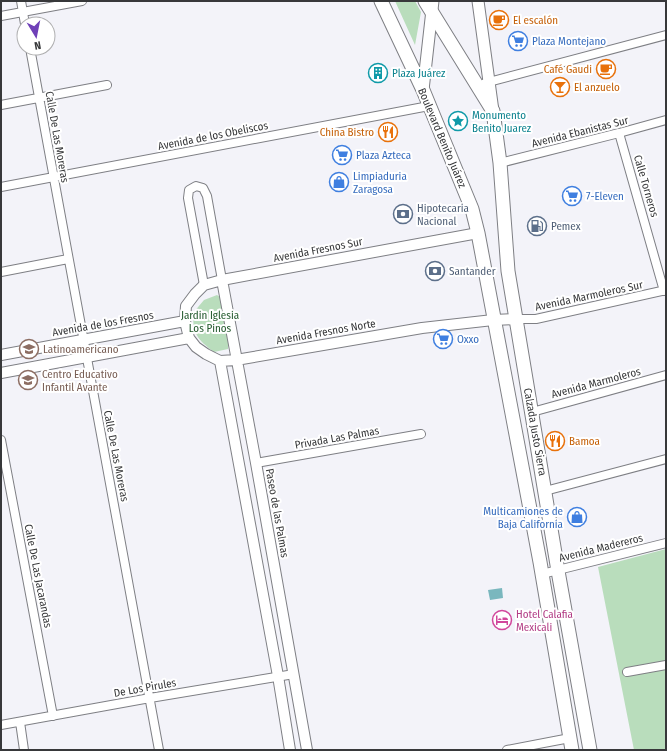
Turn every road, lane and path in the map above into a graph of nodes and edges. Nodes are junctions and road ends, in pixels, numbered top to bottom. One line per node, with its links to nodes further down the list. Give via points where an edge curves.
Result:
1 (21, 1): 6 (street)
2 (82, 1): 6 (street)
3 (381, 1): 13 (main road, Boulevard Benito Juárez)
4 (478, 1): 11 (main road)
5 (430, 4): 11 (main road); 13 (main road)
6 (23, 12): 7 (street); 8 (street)
7 (1, 16)
8 (24, 16)
9 (666, 35): 11 (street)
10 (31, 56): 14 (street, Calle De Las Moreras)
11 (484, 83): 19 (main road, Calzada Justo Sierra, via 493,111)
12 (107, 85): 14 (street)
13 (423, 90): 16 (main road, Boulevard Benito Juárez)
14 (39, 98): 15 (street); 20 (street, Calle De Las Moreras)
15 (1, 105)
16 (429, 106): 20 (street, Avenida de los Obeliscos); 22 (main road, Boulevard Benito Juárez, via 472,209)
17 (666, 120): 18 (street, Avenida Ebanistas Sur)
18 (619, 133): 19 (street, Avenida Ebanistas Sur); 27 (street, Calle Torneros)
19 (500, 163): 28 (main road, Calzada Justo Sierra, via 508,271)
20 (53, 177): 21 (street, Avenida de los Obeliscos); 23 (street, Calle De Las Moreras)
21 (1, 187)
22 (478, 233): 25 (street, Avenida Fresnos Sur); 29 (main road, Calzada Justo Sierra)
23 (68, 259): 24 (street); 32 (street, Calle De Las Moreras)
24 (1, 272)
25 (222, 280): 26 (street, Avenida Fresnos Sur); 26 (street, via 207,196 204,188 196,186 189,190 188,198); 35 (street, Paseo de las Palmas)
26 (204, 285): 30 (street, via 186,306)
27 (665, 290): 28 (street, Avenida Marmoleros Sur, via 536,319)
28 (517, 319): 29 (street, Avenida Fresnos Norte); 39 (main road, Calzada Justo Sierra)
29 (493, 320): 35 (street, Avenida Fresnos Norte, via 422,328); 47 (main road, Calzada Justo Sierra)
30 (185, 321): 31 (street); 32 (street, Avenida de los Fresnos)
31 (189, 338): 34 (street); 36 (street, via 196,347)
32 (83, 339): 33 (street, Avenida de los Fresnos); 34 (street, Calle De Las Moreras)
33 (1, 354)
34 (87, 357): 37 (street); 52 (street, Calle De Las Moreras)
35 (236, 360): 36 (street, Avenida Fresnos Norte); 43 (street, Paseo de las Palmas)
36 (220, 361): 51 (street)
37 (1, 372)
38 (666, 375): 39 (street, Avenida Marmoleros)
39 (532, 412): 44 (main road, Calzada Justo Sierra)
40 (421, 434): 43 (street, Privada Las Palmas)
41 (1, 440): 53 (street, Calle De Las Jacarandas)
42 (666, 459): 44 (street)
43 (256, 463): 50 (street, Paseo de las Palmas)
44 (546, 491): 46 (main road, Calzada Justo Sierra)
45 (666, 543): 46 (street, Avenida Madereros)
46 (558, 571): 47 (street, Avenida Madereros); 62 (main road, Calzada Justo Sierra)
47 (542, 574): 56 (main road, Calzada Justo Sierra)
48 (666, 665): 49 (street)
49 (627, 672)
50 (294, 674): 51 (street, De Los Pirules); 60 (street, Paseo de las Palmas)
51 (278, 676): 52 (street, De Los Pirules); 59 (street)
52 (150, 698): 53 (street, De Los Pirules); 58 (street, Calle De Las Moreras)
53 (53, 716): 54 (street, De Los Pirules)
54 (20, 722): 55 (street, De Los Pirules); 57 (street)
55 (1, 725)
56 (571, 744): 61 (street)
57 (24, 750)
58 (159, 750)
59 (290, 750)
60 (307, 750)
61 (507, 750)
62 (590, 750)

